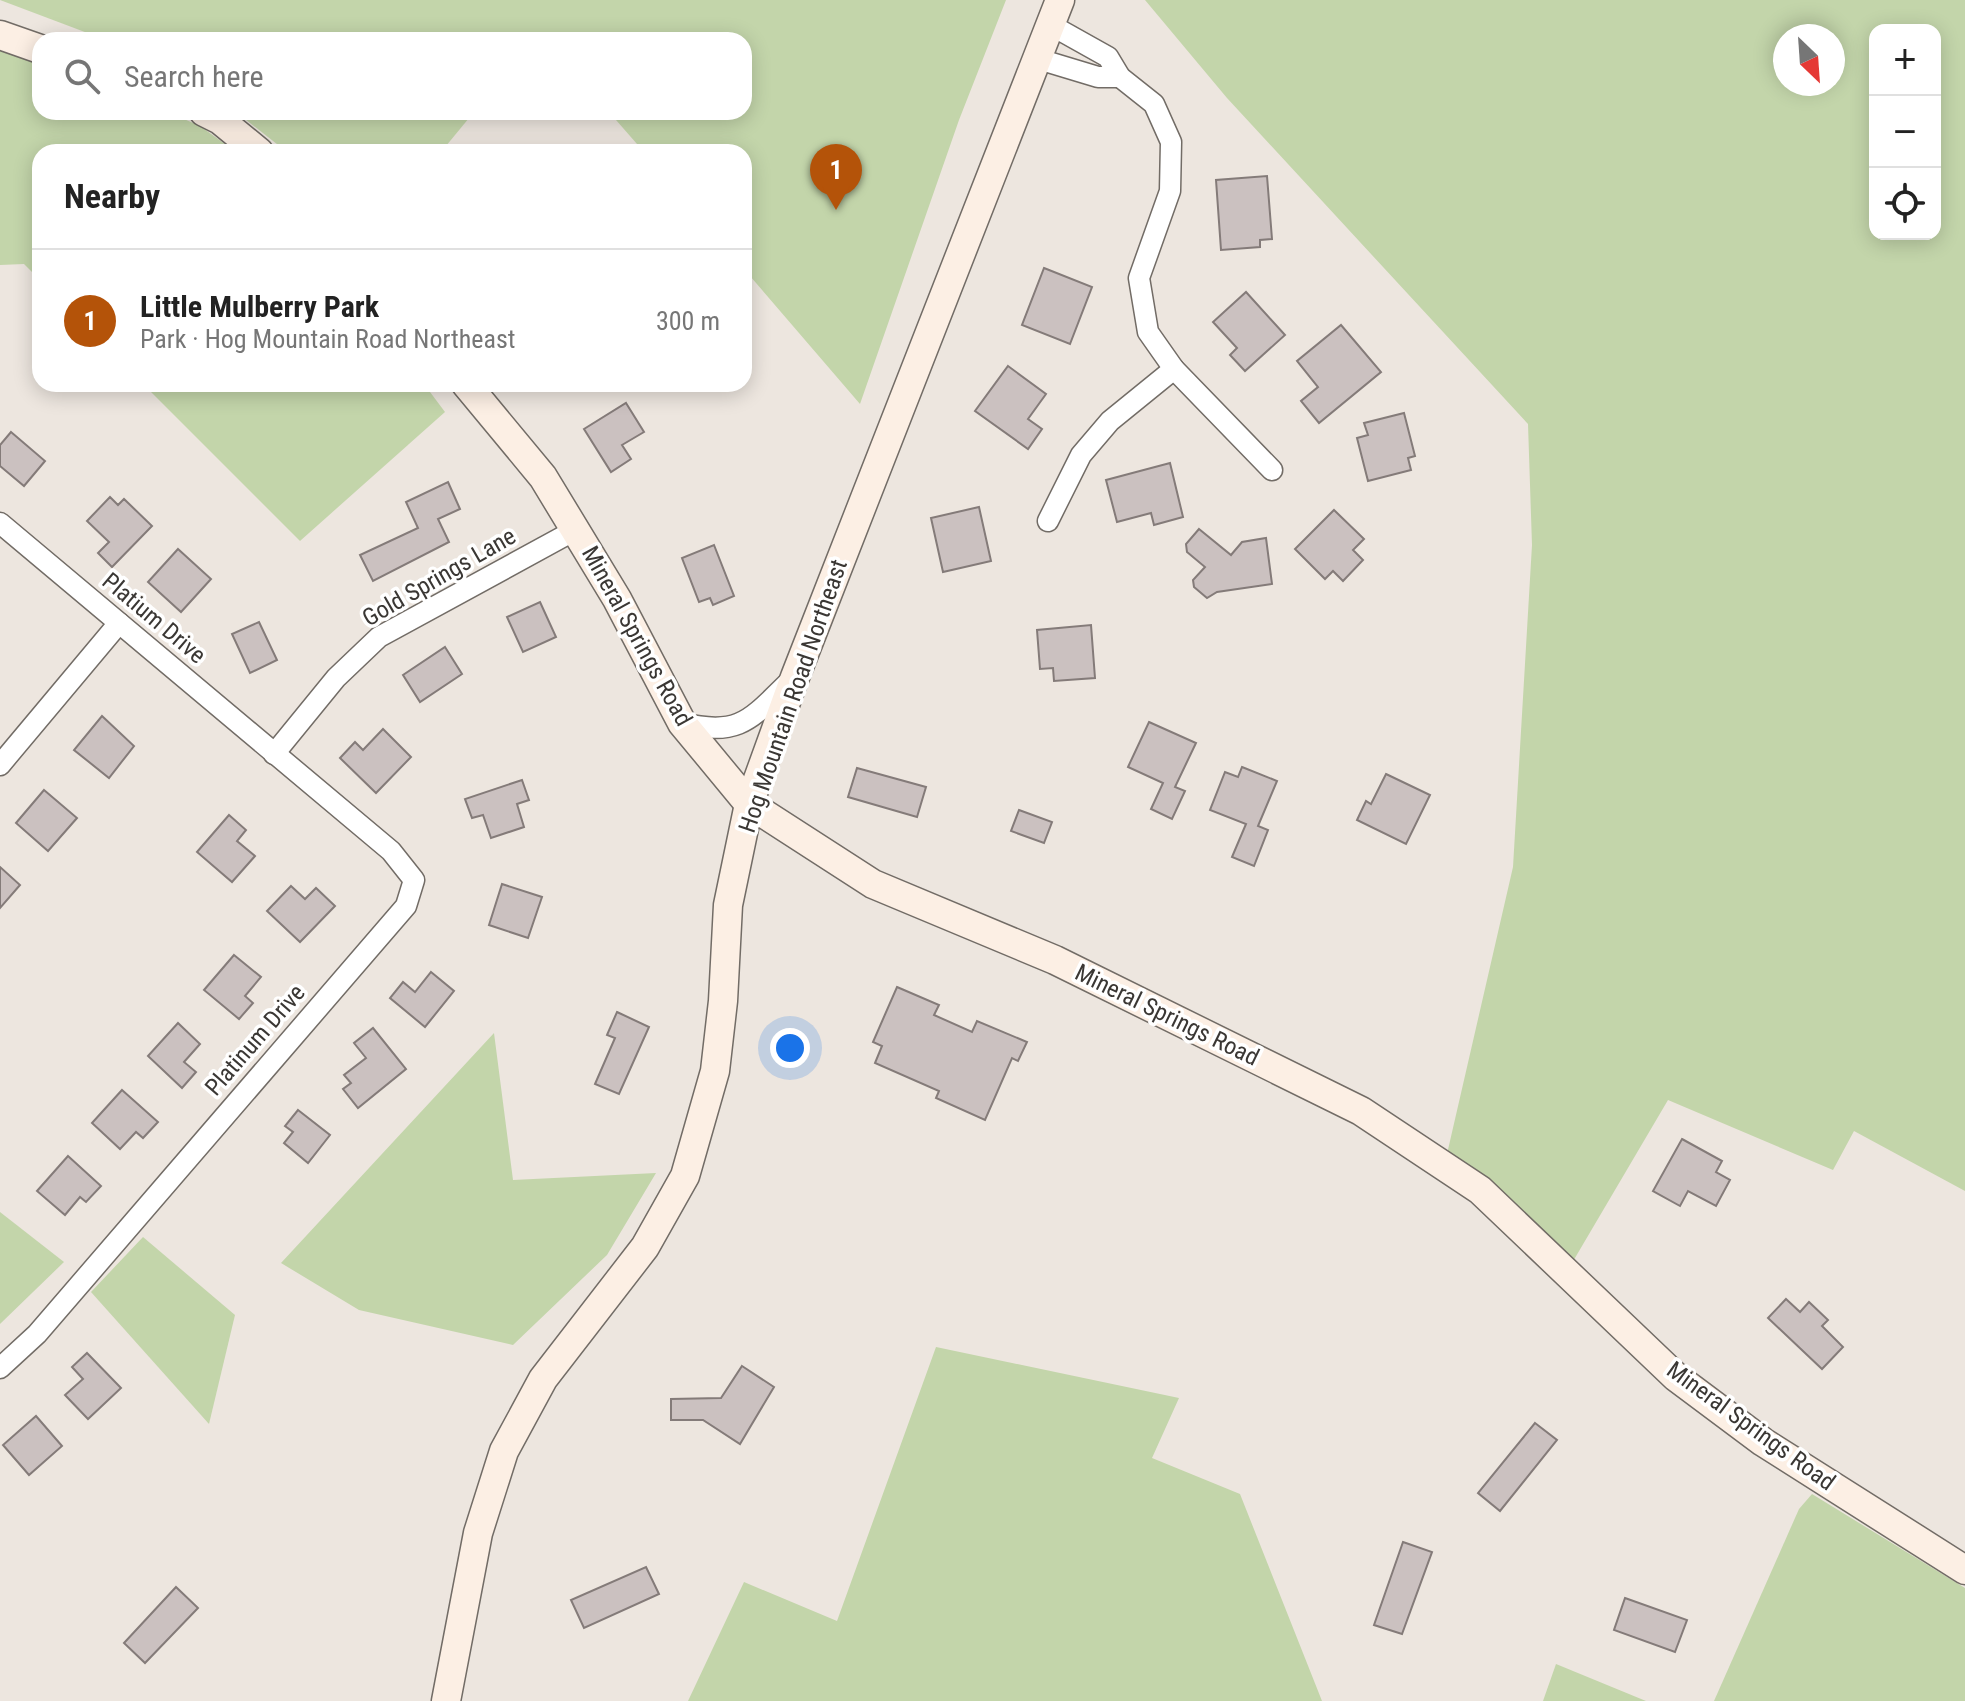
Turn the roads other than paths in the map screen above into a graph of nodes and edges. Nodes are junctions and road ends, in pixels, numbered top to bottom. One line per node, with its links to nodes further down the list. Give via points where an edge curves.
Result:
1 (1055, 12): 4 (street, Hog Mountain Road Northeast); 5 (street, via 1108,57)
2 (0, 35): 3 (street)
3 (32, 46)
4 (1035, 58): 5 (street, via 1098,77); 15 (street, Hog Mountain Road Northeast)
5 (1120, 77): 8 (street, via 1154,104 1171,142 1170,191 1139,278 1148,332)
6 (220, 120): 7 (street)
7 (249, 144)
8 (1174, 369): 10 (street); 11 (street, via 1110,421 1081,455)
9 (473, 392): 13 (street, Mineral Springs Road, via 543,477)
10 (1272, 470)
11 (1048, 521)
12 (0, 523): 14 (street, Platium Drive)
13 (577, 529): 16 (street, Mineral Springs Road); 17 (street, Gold Springs Lane, via 379,637 336,678)
14 (119, 623): 17 (street, Platium Drive); 18 (street)
15 (795, 677): 16 (street, via 739,726 716,730); 19 (street, Hog Mountain Road Northeast)
16 (682, 723): 19 (street, Mineral Springs Road)
17 (274, 754): 20 (street, Platinum Drive, via 403,864 414,880 406,906 37,1334)
18 (0, 765)
19 (749, 804): 21 (street, Mineral Springs Road, via 873,884 1055,960 1361,1111 1480,1190 1676,1377 1763,1442); 22 (street, Hog Mountain Road Northeast, via 728,905 715,1071 702,1128 685,1176 645,1247 543,1379 504,1451 478,1533)
20 (0, 1368)
21 (1965, 1570)
22 (446, 1701)

